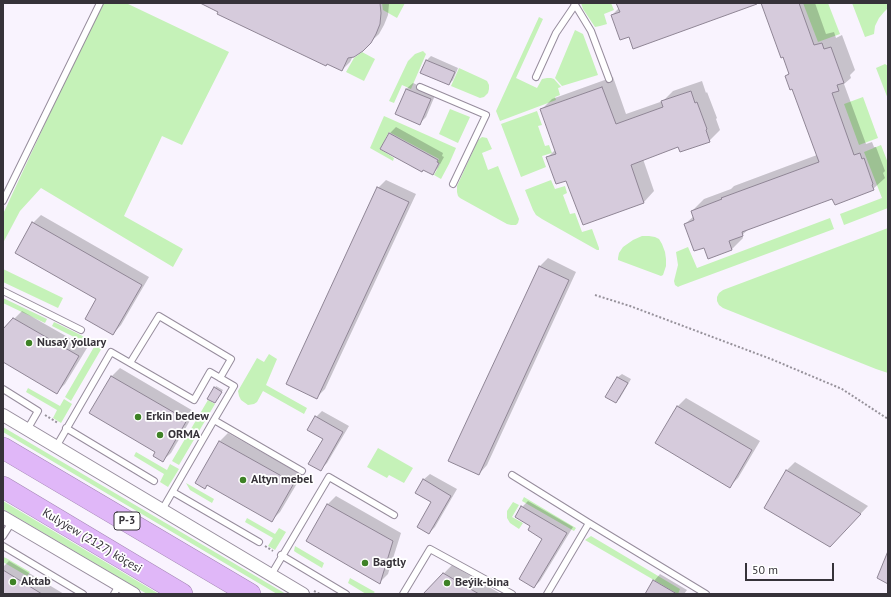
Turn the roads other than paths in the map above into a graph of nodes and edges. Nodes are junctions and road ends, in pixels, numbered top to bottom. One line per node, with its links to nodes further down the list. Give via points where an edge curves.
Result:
1 (100, 3): 7 (lane)
2 (574, 4): 3 (lane, via 556,33); 4 (lane, via 591,31)
3 (536, 77)
4 (610, 79)
5 (420, 87): 6 (lane, via 486,115)
6 (453, 184)
7 (3, 202)
8 (3, 291): 9 (lane)
9 (81, 330)
10 (130, 363): 11 (lane, via 194,400 210,372); 11 (lane, via 159,316 230,359); 15 (lane, via 111,352)
11 (220, 378): 14 (lane, via 234,386)
12 (3, 389): 16 (lane, via 38,411)
13 (3, 415): 16 (street)
14 (214, 420): 19 (lane); 23 (lane)
15 (66, 428): 17 (lane); 21 (lane)
16 (28, 430): 17 (street)
17 (56, 447): 24 (street)
18 (3, 448): 38 (highway, P-3)
19 (302, 471)
20 (512, 475): 27 (lane)
21 (154, 481)
22 (3, 487): 37 (highway, Kulyýew (2127) köçesi)
23 (173, 492): 24 (lane); 29 (lane)
24 (162, 510): 32 (street)
25 (394, 515): 31 (lane, via 329,477)
26 (7, 519): 28 (lane); 33 (street)
27 (589, 523): 34 (lane); 43 (lane)
28 (3, 536)
29 (260, 542)
30 (3, 546): 35 (lane)
31 (282, 555): 32 (lane); 40 (lane)
32 (270, 575): 39 (street)
33 (116, 590): 36 (street)
34 (694, 591): 44 (lane)
35 (83, 594)
36 (134, 594)
37 (182, 594)
38 (250, 594)
39 (302, 594)
40 (346, 594)
41 (403, 594): 42 (lane, via 430,549)
42 (512, 594)
43 (547, 594)
44 (706, 594)

